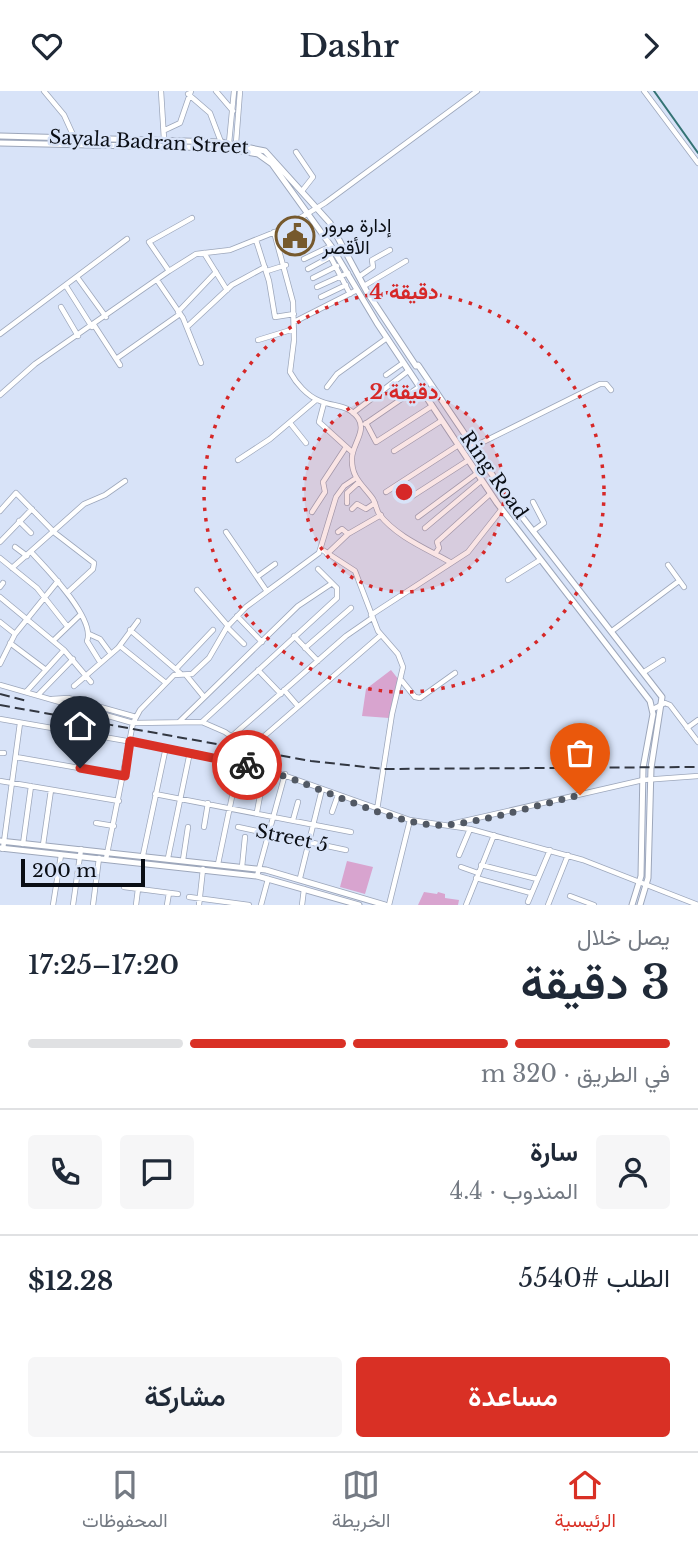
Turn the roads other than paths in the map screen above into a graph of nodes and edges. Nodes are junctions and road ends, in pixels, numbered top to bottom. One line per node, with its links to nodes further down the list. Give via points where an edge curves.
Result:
1 (44, 91): 13 (street)
2 (161, 91): 10 (street)
3 (216, 91): 9 (street)
4 (234, 91): 9 (street)
5 (240, 91): 17 (street)
6 (477, 91): 22 (street)
7 (645, 91): 20 (street)
8 (190, 93): 10 (street, via 180,123); 15 (street, via 210,113)
9 (233, 111): 17 (street)
10 (166, 130): 14 (street)
11 (0, 137): 12 (main road, Sayala Badran Street)
12 (56, 137): 13 (main road, Sayala Badran Street); 18 (main road)
13 (74, 137): 14 (main road, Sayala Badran Street)
14 (164, 139): 15 (main road, Sayala Badran Street)
15 (221, 142): 17 (main road, Sayala Badran Street)
16 (0, 143): 18 (main road, Sayala Badran Street)
17 (232, 143): 21 (main road, Sayala Badran Street, via 271,155)
18 (58, 144): 23 (main road, Sayala Badran Street, via 211,147 258,154 272,164)
19 (296, 152): 21 (street, via 313,177)
20 (698, 163)
21 (302, 191): 22 (main road, Sayala Badran Street)
22 (314, 207): 23 (street); 24 (main road, Ring Road)
23 (307, 213): 26 (main road, Ring Road); 27 (street)
24 (324, 214): 26 (main road); 44 (main road, Ring Road)
25 (192, 218): 40 (street, via 149,242)
26 (313, 221): 30 (main road, Ring Road)
27 (274, 232): 29 (street); 36 (street)
28 (127, 239): 45 (street)
29 (256, 240): 32 (street, via 225,252); 38 (street)
30 (331, 246): 33 (street); 35 (main road, Ring Road)
31 (390, 250): 44 (street, via 372,260 373,267)
32 (204, 253): 40 (street); 41 (street)
33 (304, 259)
34 (405, 261): 51 (street)
35 (342, 264): 37 (street); 42 (main road, Ring Road)
36 (286, 265): 38 (street); 57 (street)
37 (336, 267): 39 (street, via 329,255); 43 (street); 46 (street)
38 (266, 269): 52 (street); 57 (street, via 275,317)
39 (307, 269)
40 (169, 271): 47 (street)
41 (216, 272): 52 (street); 56 (street)
42 (348, 272): 43 (street); 51 (main road, Ring Road)
43 (341, 276): 48 (street); 50 (street)
44 (360, 276): 51 (main road, Ring Road)
45 (77, 277): 49 (street); 58 (street)
46 (313, 278)
47 (157, 280): 56 (street); 58 (street)
48 (346, 285): 53 (street); 54 (street)
49 (66, 286): 60 (street); 63 (street)
50 (317, 287)
51 (361, 288): 53 (street); 65 (main road, Ring Road); 81 (main road, Ring Road)
52 (227, 290): 61 (street)
53 (350, 294): 59 (street)
54 (321, 297)
55 (61, 307): 64 (street)
56 (179, 313): 61 (street); 67 (street)
57 (294, 314): 59 (street)
58 (106, 317): 60 (street)
59 (294, 322): 62 (street)
60 (93, 326): 64 (street); 67 (street)
61 (187, 327): 68 (street)
62 (294, 329): 66 (street); 77 (street, via 290,372)
63 (0, 334)
64 (78, 336): 76 (street, via 27,370)
65 (387, 338): 69 (main road, Ring Road); 73 (street, via 337,374)
66 (258, 340)
67 (116, 359): 70 (street)
68 (201, 363)
69 (403, 363): 71 (main road, Ring Road); 72 (street)
70 (120, 365)
71 (408, 371): 74 (main road, Ring Road); 80 (street)
72 (386, 375)
73 (327, 387)
74 (419, 387): 79 (main road, Ring Road); 84 (street)
75 (611, 390): 88 (street, via 600,384)
76 (0, 395)
77 (316, 400): 78 (street); 82 (street)
78 (324, 403): 80 (street); 87 (street, via 318,420)
79 (432, 406): 83 (main road, Ring Road); 84 (street, via 377,442)
80 (353, 413): 84 (street)
81 (453, 418): 83 (main road); 88 (main road, Ring Road)
82 (290, 423): 85 (street); 91 (street)
83 (442, 423): 86 (main road, Ring Road); 90 (street)
84 (364, 425): 89 (street)
85 (306, 443)
86 (457, 446): 92 (main road, Ring Road); 97 (street)
87 (346, 447): 89 (street); 107 (street, via 323,482 326,492)
88 (473, 447): 112 (main road, Ring Road)
89 (352, 451): 95 (street)
90 (394, 451)
91 (238, 460)
92 (467, 461): 93 (main road, Ring Road); 99 (street)
93 (476, 474): 96 (main road, Ring Road); 109 (street)
94 (125, 481): 115 (street, via 84,504)
95 (357, 481): 101 (street, via 347,493); 102 (street); 120 (street, via 344,486 335,498)
96 (481, 481): 98 (main road, Ring Road); 111 (street)
97 (387, 492)
98 (490, 495): 105 (main road, Ring Road); 123 (street, via 437,542)
99 (411, 497)
100 (533, 502): 112 (street, via 544,522)
101 (347, 503)
102 (375, 503): 104 (street, via 366,509 356,504); 108 (street)
103 (32, 509): 106 (street, via 14,493); 110 (street); 115 (street)
104 (352, 509)
105 (501, 510): 125 (main road, Ring Road); 126 (street, via 468,552)
106 (0, 511)
107 (312, 512)
108 (381, 515): 117 (street); 123 (street, via 400,534)
109 (418, 517)
110 (19, 520): 114 (street); 118 (street)
111 (425, 528)
112 (533, 531): 129 (main road, Ring Road)
113 (226, 532): 133 (street)
114 (31, 533)
115 (55, 533): 121 (street); 141 (street, via 95,565)
116 (338, 533): 117 (street, via 342,529)
117 (348, 534): 122 (street)
118 (0, 542)
119 (15, 547): 121 (street)
120 (321, 549): 122 (street); 140 (street)
121 (29, 554): 130 (street); 136 (street)
122 (327, 554): 147 (street, via 355,571)
123 (435, 554): 126 (street)
124 (0, 558): 130 (street)
125 (540, 560): 132 (main road, Ring Road); 134 (street)
126 (450, 562): 147 (street)
127 (275, 564): 133 (street)
128 (668, 565): 135 (street)
129 (561, 567): 132 (main road); 155 (main road, Ring Road)
130 (12, 568): 142 (street)
131 (318, 569): 137 (street)
132 (551, 574): 191 (main road, Ring Road)
133 (257, 577): 140 (street)
134 (508, 580)
135 (679, 581): 138 (street); 155 (street)
136 (58, 582): 141 (street); 142 (street)
137 (331, 585): 159 (street, via 337,587 337,599); 161 (street, via 306,599)
138 (684, 587)
139 (197, 590): 152 (street)
140 (266, 590): 146 (street)
141 (67, 593): 145 (street)
142 (45, 596): 148 (street); 151 (street)
143 (0, 597): 148 (street)
144 (351, 608): 165 (street)
145 (80, 615): 151 (street); 156 (street)
146 (237, 616): 152 (street); 161 (street)
147 (371, 617): 158 (street); 170 (street)
148 (29, 618): 157 (street); 160 (street)
149 (138, 621): 153 (street)
150 (0, 622): 157 (street)
151 (67, 626): 160 (street)
152 (228, 626): 163 (street); 175 (street, via 209,658)
153 (130, 630): 164 (street); 175 (street)
154 (213, 630): 175 (street)
155 (612, 631): 177 (main road, Ring Road)
156 (89, 633): 167 (street); 171 (street, via 87,641)
157 (15, 635): 162 (street)
158 (381, 635): 179 (street, via 402,660); 190 (street)
159 (294, 636): 165 (street); 174 (street)
160 (53, 641): 166 (street)
161 (262, 642): 187 (street)
162 (9, 643): 172 (street); 173 (street)
163 (243, 644)
164 (120, 646): 167 (street); 181 (street)
165 (305, 648): 170 (street)
166 (64, 650): 168 (street); 173 (street)
167 (111, 654): 171 (street)
168 (73, 659): 178 (street); 186 (street)
169 (663, 660): 177 (street)
170 (317, 661): 185 (street)
171 (100, 662): 178 (street)
172 (0, 664)
173 (46, 670): 184 (street)
174 (258, 670): 185 (street); 195 (street)
175 (181, 673): 181 (street); 187 (street)
176 (455, 673): 179 (street, via 420,698)
177 (645, 673): 189 (main road, Ring Road)
178 (86, 675): 180 (street); 183 (street)
179 (402, 680): 229 (street, via 391,714)
180 (91, 682)
181 (166, 683): 192 (street)
182 (0, 685): 184 (street)
183 (74, 686)
184 (26, 692): 186 (street)
185 (282, 692): 190 (street); 201 (street)
186 (38, 695): 188 (street)
187 (204, 697): 198 (street)
188 (52, 699): 192 (street, via 68,698); 197 (street)
189 (662, 704): 191 (street); 199 (street, Ring Road, via 670,705); 215 (main road)
190 (297, 705): 201 (street, via 255,744)
191 (653, 709): 216 (main road)
192 (136, 717): 197 (street)
193 (0, 719): 196 (street)
194 (698, 720): 199 (street)
195 (201, 722): 198 (street); 201 (street)
196 (20, 723): 200 (street); 207 (street)
197 (133, 723): 198 (street); 202 (street)
198 (178, 723)
199 (687, 728): 203 (street, Ring Road)
200 (97, 735): 202 (street); 205 (street)
201 (232, 736)
202 (130, 741): 204 (street); 213 (street)
203 (698, 742)
204 (166, 747): 206 (street); 222 (street)
205 (93, 751)
206 (190, 752): 209 (street); 224 (street)
207 (16, 757): 208 (street); 218 (street)
208 (36, 761): 210 (street); 213 (street)
209 (239, 763): 211 (street); 228 (street)
210 (34, 768)
211 (265, 769): 212 (street); 231 (street)
212 (285, 775): 220 (street); 232 (street)
213 (125, 776): 225 (street)
214 (698, 776): 215 (street)
215 (650, 779): 216 (street); 280 (main road)
216 (643, 780): 237 (street); 279 (main road)
217 (0, 781): 218 (street)
218 (13, 783): 219 (street); 247 (street)
219 (31, 786): 221 (street); 249 (street)
220 (321, 789): 223 (street); 236 (street)
221 (51, 790): 225 (street); 250 (street)
222 (155, 795): 224 (street); 259 (street)
223 (338, 795): 229 (street); 230 (street)
224 (180, 798): 227 (street); 264 (street)
225 (119, 801): 238 (street)
226 (299, 802): 233 (street)
227 (208, 803): 228 (street); 240 (street)
228 (229, 807): 231 (street); 267 (street)
229 (377, 810): 234 (street)
230 (332, 812)
231 (257, 813): 232 (street)
232 (273, 816): 233 (street); 244 (street)
233 (293, 820): 236 (street)
234 (410, 820): 237 (street); 302 (street)
235 (96, 823): 238 (street)
236 (313, 824): 243 (street); 248 (street)
237 (447, 825): 242 (street)
238 (114, 826): 257 (street)
239 (188, 827): 266 (street)
240 (204, 827)
241 (238, 827): 244 (street, Street 5)
242 (470, 829): 245 (street); 260 (street)
243 (351, 832)
244 (268, 833): 248 (street, Street 5); 272 (street)
245 (494, 835): 255 (street); 268 (street)
246 (245, 837): 269 (street)
247 (2, 841): 249 (main road); 252 (street)
248 (308, 842): 254 (street, Street 5); 276 (street)
249 (23, 843): 250 (main road); 256 (street)
250 (43, 845): 251 (main road)
251 (62, 847): 253 (main road); 258 (street)
252 (2, 849): 256 (main road)
253 (81, 849): 257 (main road); 262 (street)
254 (346, 850)
255 (550, 850): 261 (street); 277 (street)
256 (22, 851): 258 (main road)
257 (108, 851): 259 (main road); 265 (street)
258 (61, 855): 262 (main road); 293 (street)
259 (143, 855): 264 (main road)
260 (459, 855)
261 (568, 855): 279 (street); 304 (street)
262 (80, 856): 263 (main road); 294 (street)
263 (99, 858): 265 (main road); 295 (street)
264 (168, 858): 266 (main road)
265 (106, 859): 271 (main road)
266 (183, 860): 267 (main road)
267 (218, 864): 269 (main road)
268 (481, 865): 274 (street); 277 (street)
269 (242, 867): 272 (main road)
270 (461, 867): 274 (street)
271 (203, 869): 272 (main road); 289 (street)
272 (258, 872): 273 (main road); 275 (main road)
273 (282, 873): 276 (main road); 278 (main road)
274 (477, 876): 285 (street); 303 (street)
275 (268, 878): 278 (main road); 299 (street)
276 (299, 878): 302 (main road)
277 (537, 879): 285 (street)
278 (280, 881): 283 (main road)
279 (640, 882): 280 (street); 306 (main road)
280 (647, 886): 307 (main road); 308 (street)
281 (124, 887): 282 (street)
282 (138, 888): 284 (street); 296 (street)
283 (305, 888): 290 (main road); 300 (street)
284 (169, 893): 286 (street); 297 (street)
285 (531, 893): 291 (street)
286 (178, 894)
287 (570, 896): 305 (street)
288 (189, 897): 289 (street)
289 (199, 902): 292 (street)
290 (341, 902): 301 (main road)
291 (528, 902)
292 (230, 904): 298 (street)
293 (53, 905)
294 (73, 905)
295 (93, 905)
296 (136, 905)
297 (167, 905)
298 (249, 905)
299 (261, 905)
300 (302, 905)
301 (359, 905)
302 (387, 905)
303 (466, 905)
304 (548, 905)
305 (594, 905)
306 (632, 905)
307 (639, 905)
308 (698, 905)

